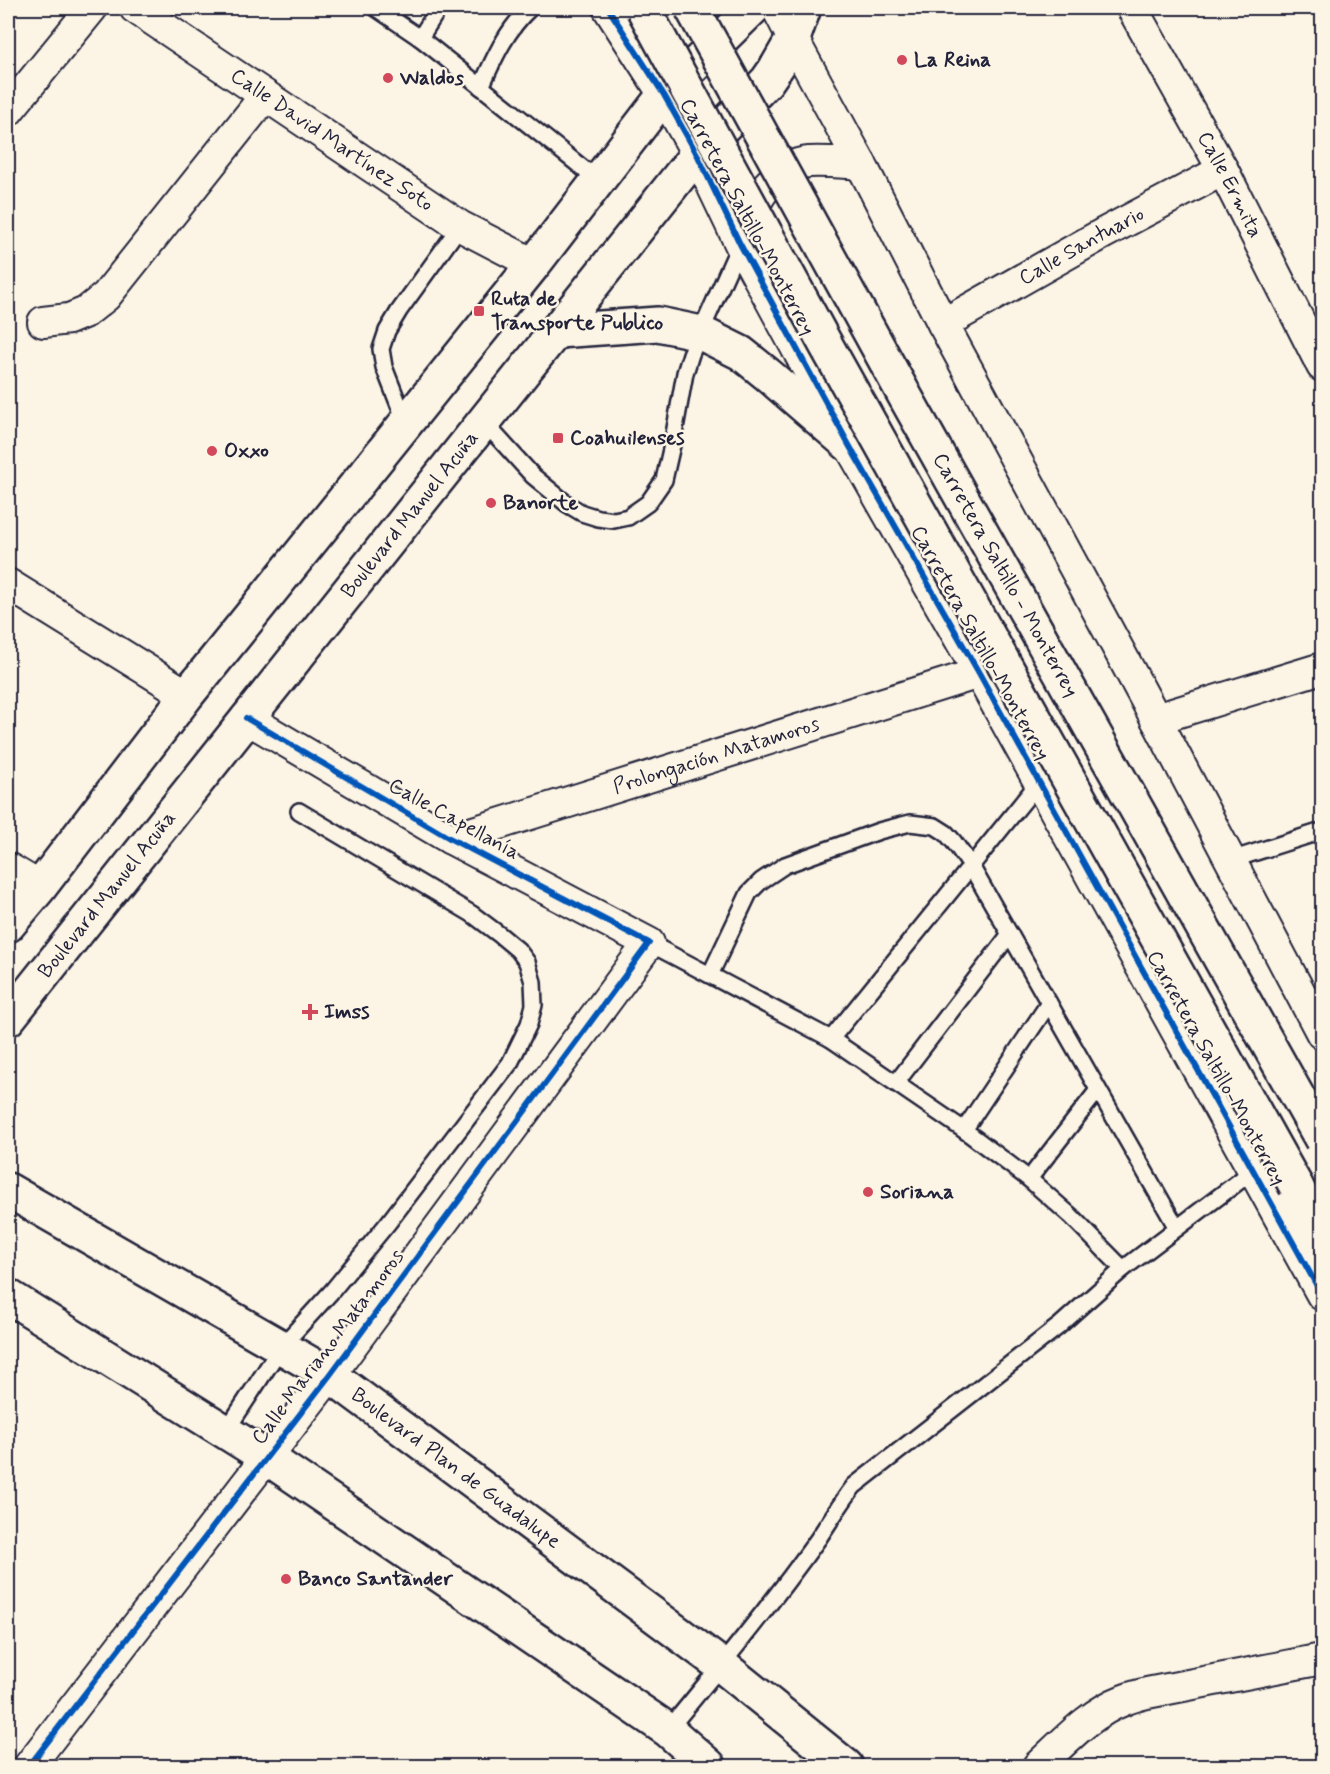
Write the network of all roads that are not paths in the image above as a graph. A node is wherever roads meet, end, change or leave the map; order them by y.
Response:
1 (93, 8) edge
2 (135, 8) edge
3 (376, 8) edge
4 (439, 8) edge
5 (530, 8) edge
6 (608, 8) edge
7 (643, 8) edge
8 (692, 8) edge
9 (753, 8) edge
10 (777, 8) edge
11 (804, 8) edge
12 (1132, 8) edge
13 (420, 38) junction
14 (793, 39) junction
15 (481, 87) junction
16 (664, 95) junction
17 (265, 96) junction
18 (8, 111) edge
19 (696, 154) junction
20 (861, 164) junction
21 (1222, 171) junction
22 (599, 181) junction
23 (460, 226) junction
24 (740, 244) junction
25 (534, 264) junction
26 (44, 322) dead end
27 (943, 324) junction
28 (557, 331) junction
29 (701, 333) junction
30 (1323, 366) edge
31 (483, 421) junction
32 (406, 424) junction
33 (849, 445) junction
34 (8, 584) edge
35 (1323, 668) edge
36 (979, 673) junction
37 (187, 695) junction
38 (246, 718) junction
39 (1156, 719) junction
40 (1039, 782) junction
41 (299, 811) dead end
42 (1323, 831) edge
43 (451, 839) junction
44 (1231, 860) junction
45 (971, 866) junction
46 (8, 868) edge
47 (40, 887) junction
48 (8, 922) edge
49 (1010, 934) junction
50 (649, 944) junction
51 (710, 975) junction
52 (1049, 1003) junction
53 (8, 1019) edge
54 (1323, 1034) edge
55 (831, 1039) junction
56 (896, 1083) junction
57 (1098, 1090) junction
58 (964, 1130) junction
59 (1323, 1140) edge
60 (1254, 1170) junction
61 (1029, 1179) junction
62 (8, 1190) edge
63 (1177, 1228) junction
64 (1323, 1236) edge
65 (1123, 1269) junction
66 (1323, 1294) edge
67 (8, 1296) edge
68 (281, 1347) junction
69 (330, 1375) junction
70 (226, 1431) junction
71 (266, 1457) junction
72 (1323, 1659) edge
73 (722, 1665) junction
74 (668, 1730) junction
75 (29, 1767) edge
76 (709, 1767) edge
77 (846, 1767) edge
78 (1038, 1767) edge

1 - 18 street
2 - 17 street, Calle David Martínez Soto
3 - 13 lane
4 - 13 lane
5 - 15 lane
6 - 16 street, Carretera Saltillo-Monterrey
7 - 64 main road, bridge
8 - 59 main road, Carretera Saltillo - Monterrey, bridge
9 - 16 main road
10 - 14 street
11 - 14 main road, Boulevard Manuel Acuña
12 - 21 street, Calle Ermita
13 - 15 lane
14 - 19 main road, Boulevard Manuel Acuña
14 - 20 street
15 - 22 lane
16 - 19 street, Carretera Saltillo-Monterrey
16 - 22 main road
17 - 23 street, Calle David Martínez Soto
17 - 26 street
19 - 24 street, Carretera Saltillo-Monterrey
19 - 28 main road, Boulevard Manuel Acuña
20 - 24 street
20 - 27 street
21 - 27 street, Calle Santuario
21 - 30 street, Calle Ermita
22 - 25 main road
23 - 25 street, Calle David Martínez Soto
23 - 32 lane
24 - 29 lane
24 - 33 street, Carretera Saltillo-Monterrey
25 - 32 main road
27 - 39 street
28 - 29 main road
28 - 31 main road, Boulevard Manuel Acuña
29 - 31 lane
29 - 33 main road
31 - 38 main road, Boulevard Manuel Acuña
32 - 37 main road
33 - 36 street, Carretera Saltillo-Monterrey
34 - 37 street
35 - 39 street
36 - 40 street, Carretera Saltillo-Monterrey
36 - 43 street, Prolongación Matamoros
37 - 47 main road
38 - 43 street, Calle Capellanía
38 - 53 main road, Boulevard Manuel Acuña
39 - 44 street
40 - 45 lane
40 - 60 street, Carretera Saltillo-Monterrey
41 - 68 lane
42 - 44 lane
43 - 50 street, Calle Capellanía
44 - 54 street
45 - 49 lane
45 - 51 lane
45 - 55 lane
46 - 47 street
47 - 48 main road
49 - 52 lane
49 - 56 lane
50 - 51 lane
50 - 69 street, Calle Mariano Matamoros
51 - 55 lane
52 - 57 lane
52 - 58 lane
55 - 56 lane
56 - 58 lane
57 - 61 lane
57 - 63 lane
58 - 61 lane
60 - 63 lane
60 - 66 street, Carretera Saltillo-Monterrey
61 - 65 lane
62 - 68 main road, Boulevard Plan de Guadalupe
63 - 65 lane
65 - 73 lane
67 - 70 main road
68 - 69 main road, Boulevard Plan de Guadalupe
68 - 70 lane
69 - 71 street, Calle Mariano Matamoros
69 - 73 main road, Boulevard Plan de Guadalupe
70 - 71 main road
71 - 74 main road
71 - 75 street, Calle Mariano Matamoros
72 - 78 street
73 - 74 lane
73 - 77 main road, Boulevard Plan de Guadalupe
74 - 76 main road

